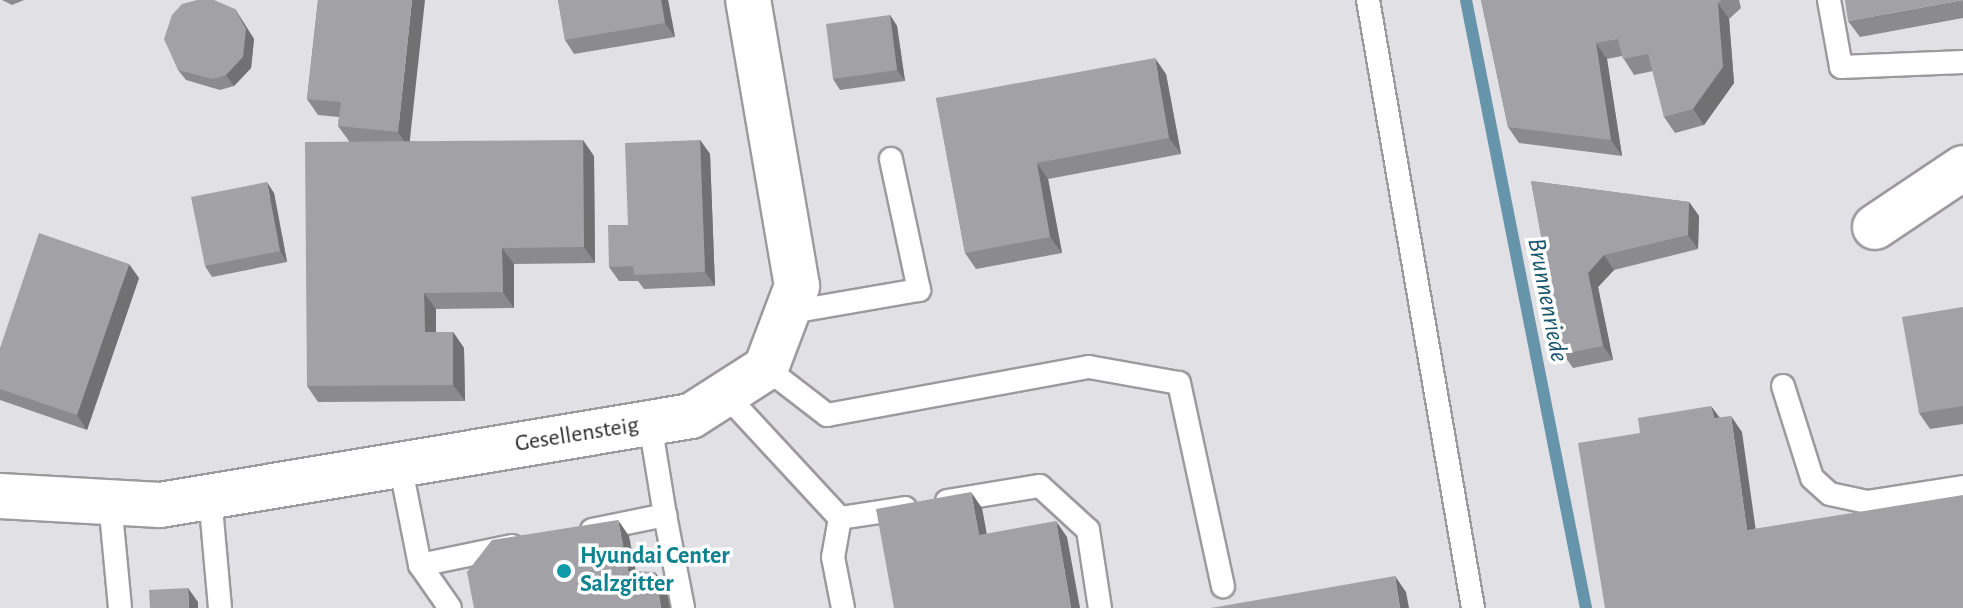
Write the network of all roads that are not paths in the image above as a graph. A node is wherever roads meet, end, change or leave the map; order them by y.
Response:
1 (748, 0) edge
2 (1368, 0) edge
3 (1829, 0) edge
4 (1963, 62) edge
5 (891, 159) dead end
6 (1963, 168) edge
7 (1875, 227) dead end
8 (791, 312) junction
9 (766, 368) junction
10 (1783, 386) dead end
11 (725, 394) junction
12 (650, 423) junction
13 (400, 464) junction
14 (1963, 487) edge
15 (0, 496) edge
16 (210, 496) junction
17 (110, 502) junction
18 (665, 515) junction
19 (840, 518) junction
20 (573, 534) edge
21 (542, 540) edge
22 (420, 565) junction
23 (1223, 586) dead end
24 (120, 608) edge
25 (220, 608) edge
26 (450, 608) edge
27 (683, 608) edge
28 (843, 608) edge
29 (1100, 608) edge
30 (1473, 608) edge

1 - 8 street
2 - 30 lane
3 - 4 lane
5 - 8 lane
6 - 7 street
8 - 9 street
9 - 11 street, Gesellensteig
9 - 23 lane
10 - 14 lane
11 - 12 street, Gesellensteig
11 - 19 lane
12 - 13 street, Gesellensteig
12 - 18 lane
13 - 16 street, Gesellensteig
13 - 22 lane
15 - 17 street, Gesellensteig
16 - 17 street, Gesellensteig
16 - 25 lane
17 - 24 lane
18 - 20 lane
18 - 27 lane
19 - 28 lane
19 - 29 lane
21 - 22 lane
22 - 26 lane

